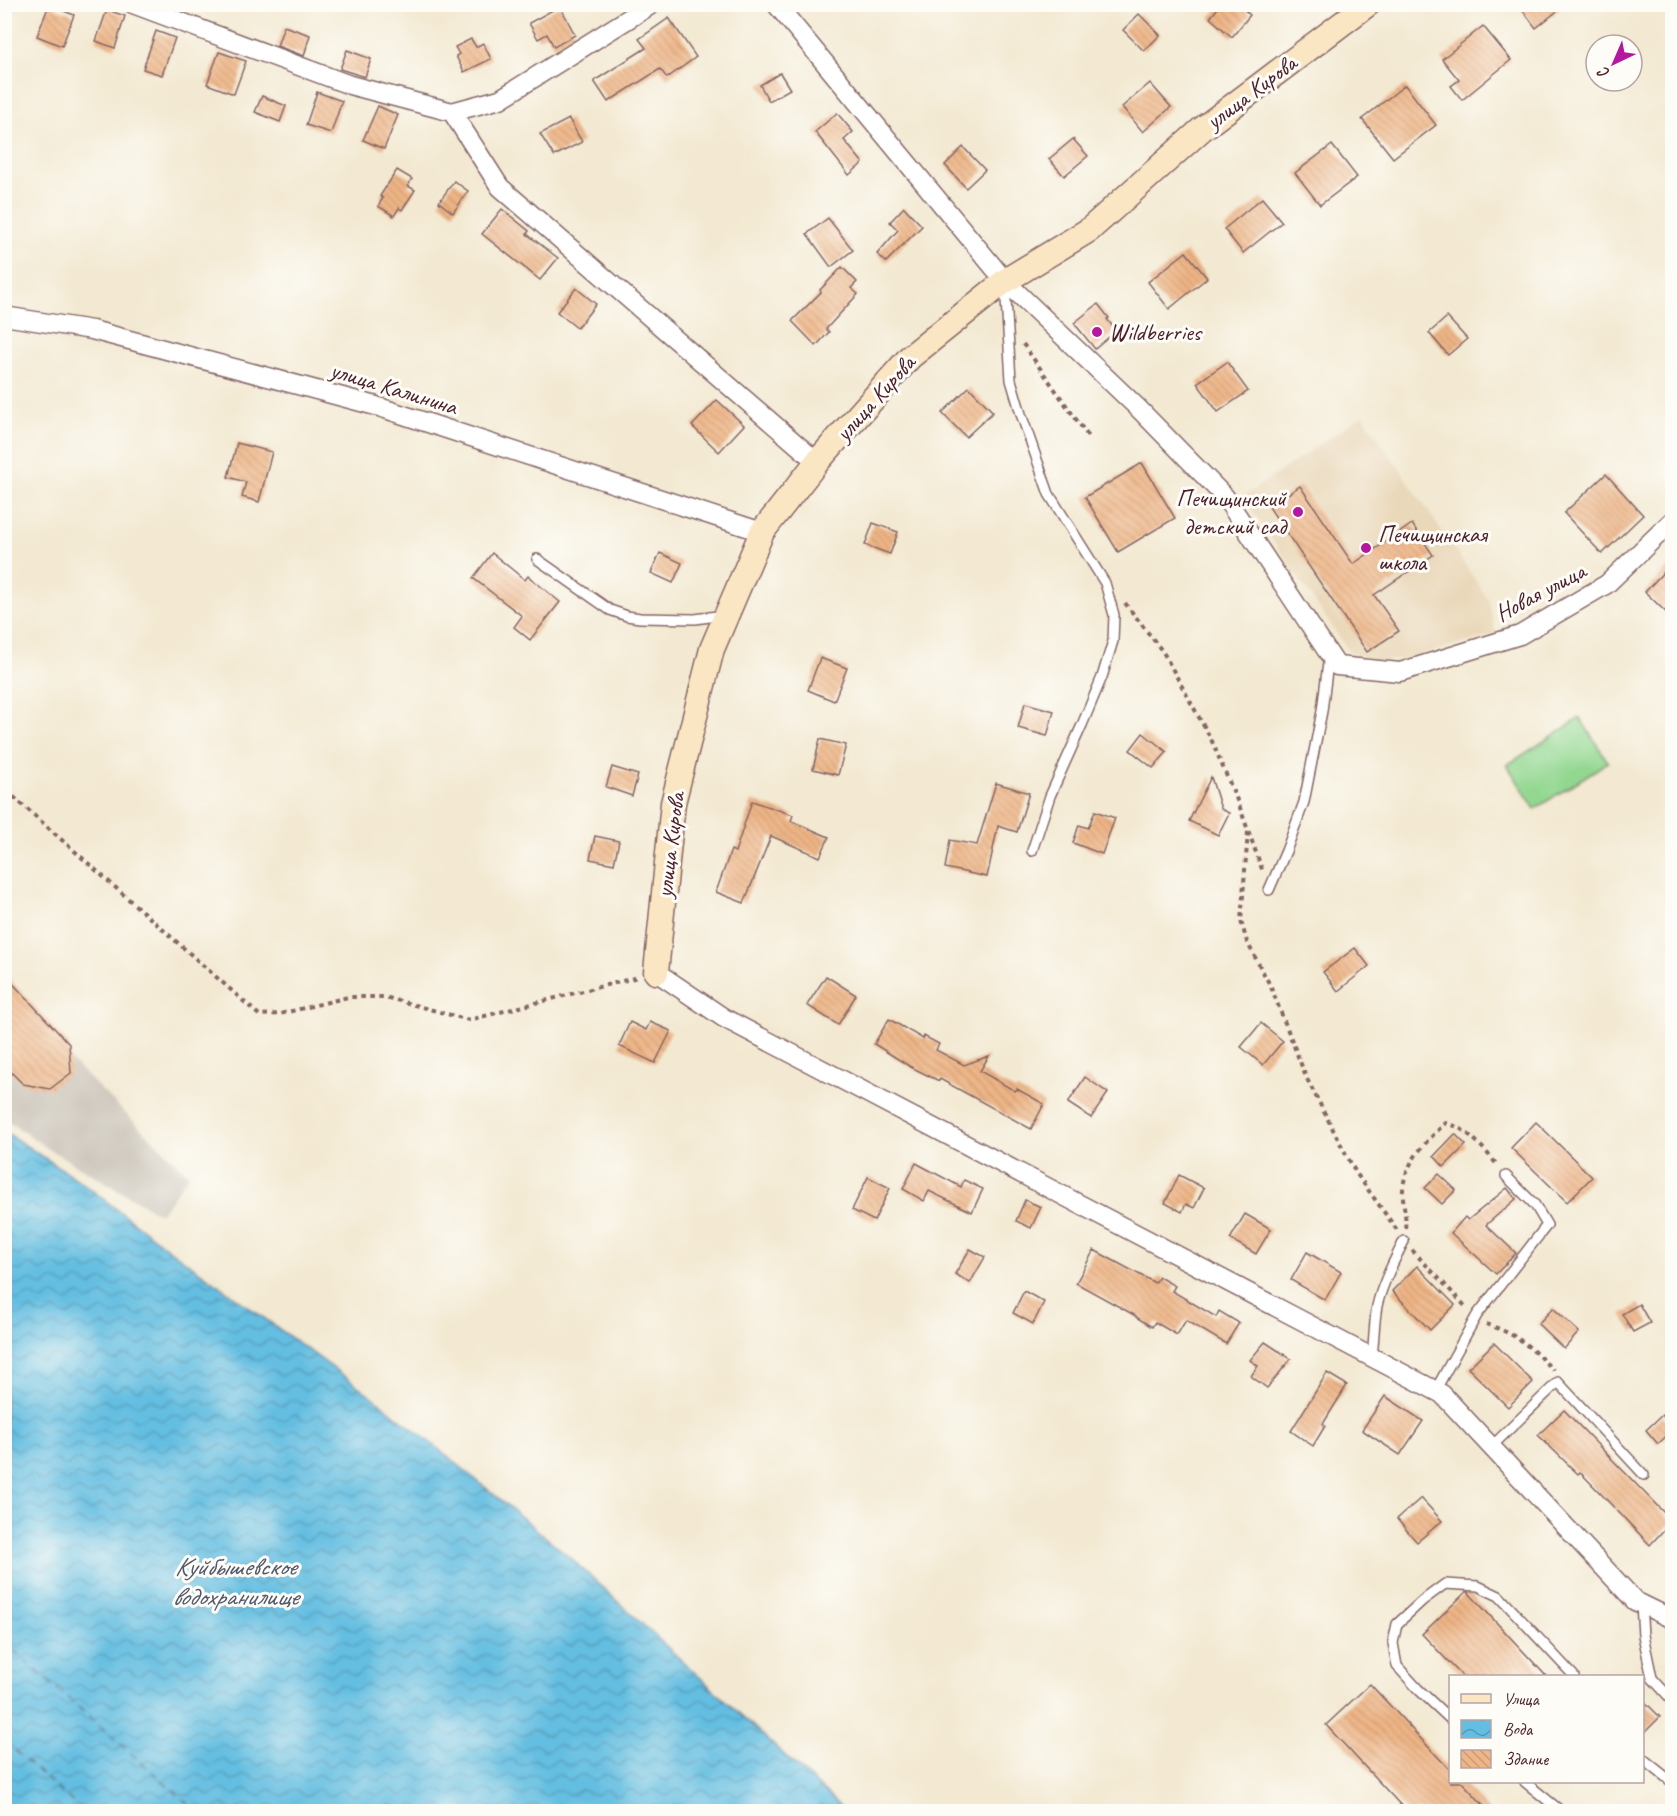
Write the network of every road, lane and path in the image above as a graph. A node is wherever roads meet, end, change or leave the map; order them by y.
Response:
1 (133, 4) edge
2 (652, 4) edge
3 (776, 4) edge
4 (1368, 4) edge
5 (452, 112) junction
6 (1005, 281) junction
7 (4, 316) edge
8 (1008, 324) junction
9 (1090, 439) dead end
10 (817, 462) junction
11 (1672, 521) edge
12 (762, 532) junction
13 (537, 559) dead end
14 (1123, 600) dead end
15 (727, 615) junction
16 (1333, 660) junction
17 (4, 782) edge
18 (1248, 832) junction
19 (1032, 851) dead end
20 (1269, 890) joint
21 (656, 972) junction
22 (1506, 1176) joint
23 (1404, 1241) junction
24 (1372, 1357) junction
25 (1435, 1391) junction
26 (1491, 1447) junction
27 (1644, 1475) dead end
28 (1641, 1604) junction
29 (1672, 1619) edge
30 (1572, 1675) edge
31 (1672, 1700) edge
32 (1449, 1718) edge
33 (1644, 1760) edge
34 (1672, 1782) edge
35 (1526, 1783) edge
36 (1672, 1805) edge
37 (1562, 1812) edge
38 (1665, 1812) edge

1 - 5 street
2 - 5 street
3 - 6 street
4 - 6 street, улица Кирова
5 - 10 street
6 - 8 lane
6 - 10 street, улица Кирова
6 - 16 street
7 - 12 street, улица Калинина
8 - 9 path
8 - 19 lane
10 - 12 street, улица Кирова
11 - 16 street, Новая улица
12 - 15 street, улица Кирова
13 - 15 lane
14 - 18 path
15 - 21 street, улица Кирова
16 - 20 lane
17 - 21 path
18 - 20 path
18 - 23 path
21 - 24 street
22 - 23 path
22 - 25 lane
23 - 24 lane
24 - 25 street
25 - 26 street
26 - 27 lane
26 - 28 street
28 - 29 street
28 - 31 lane
30 - 32 lane
33 - 34 lane
35 - 37 lane
36 - 38 lane

